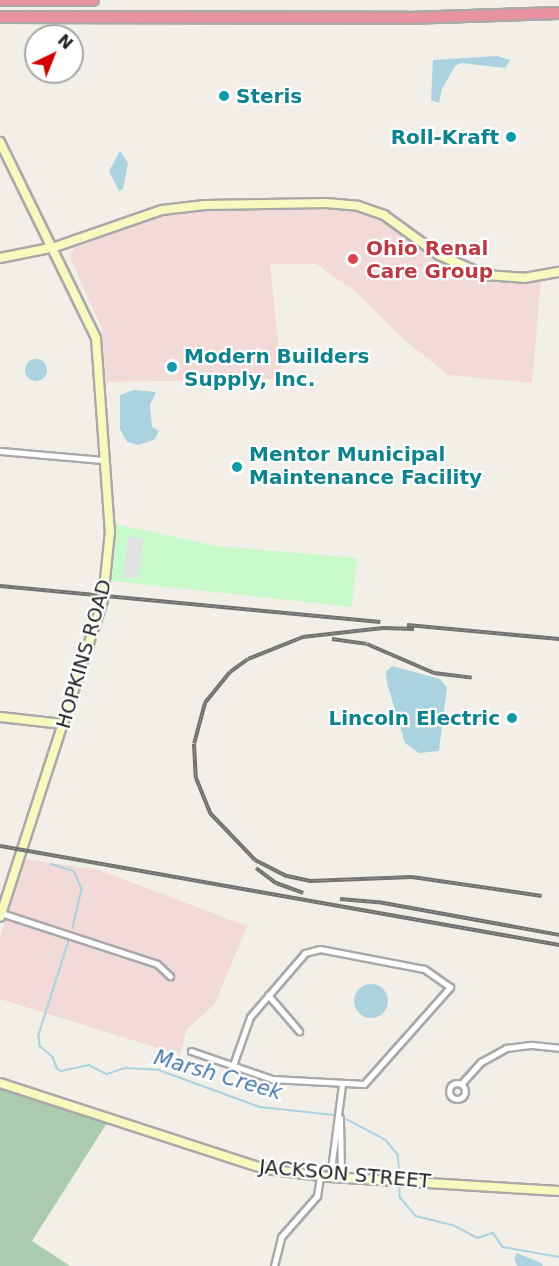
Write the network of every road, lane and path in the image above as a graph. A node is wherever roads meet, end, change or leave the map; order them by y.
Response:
1 (0, 0) edge
2 (93, 0) edge
3 (559, 13) edge
4 (0, 17) edge
5 (0, 142) edge
6 (55, 247) junction
7 (0, 258) edge
8 (559, 272) edge
9 (0, 451) edge
10 (103, 460) junction
11 (0, 717) edge
12 (63, 724) junction
13 (1, 915) edge
14 (170, 976) dead end
15 (268, 995) junction
16 (299, 1031) dead end
17 (559, 1048) edge
18 (191, 1051) dead end
19 (233, 1065) junction
20 (0, 1083) edge
21 (342, 1084) junction
22 (461, 1084) dead end
23 (340, 1118) junction
24 (325, 1177) junction
25 (341, 1177) junction
26 (559, 1191) edge
27 (273, 1266) edge

1 - 2 highway
3 - 4 highway
5 - 6 street, HOPKINS ROAD
6 - 7 street
6 - 8 street
6 - 10 street, HOPKINS ROAD
9 - 10 street
10 - 12 street, HOPKINS ROAD
11 - 12 street
12 - 13 street, HOPKINS ROAD
13 - 14 street
15 - 16 street
15 - 19 street
15 - 21 street
17 - 22 street
18 - 19 street
19 - 21 street
20 - 24 street, JACKSON STREET
21 - 23 street
23 - 24 street
23 - 25 street
24 - 25 street, JACKSON STREET
24 - 27 street
25 - 26 street, JACKSON STREET

